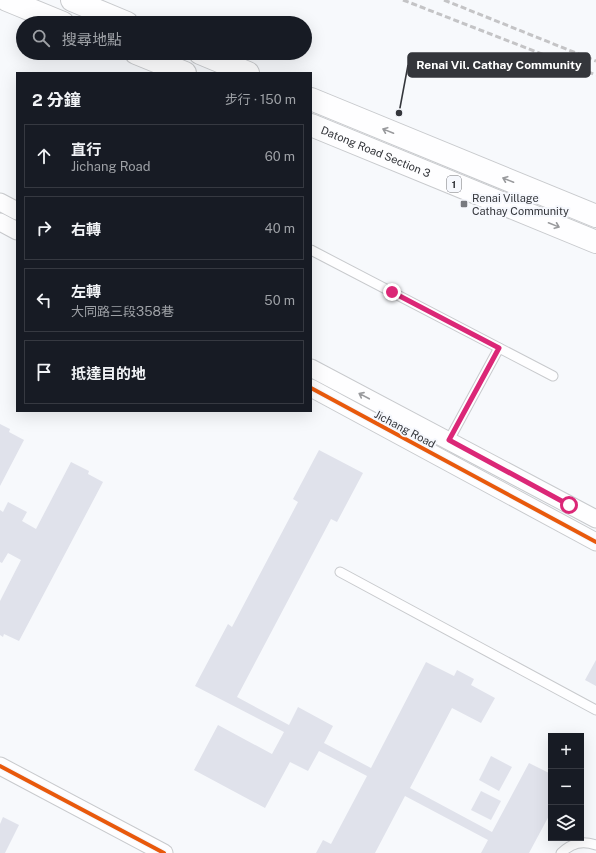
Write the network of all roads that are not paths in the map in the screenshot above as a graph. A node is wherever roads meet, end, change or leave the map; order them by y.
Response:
1 (7, 0) edge
2 (72, 0) edge
3 (46, 16) edge
4 (110, 16) edge
5 (153, 60) edge
6 (217, 60) edge
7 (183, 72) edge
8 (246, 72) edge
9 (315, 114) edge
10 (0, 202) edge
11 (16, 210) edge
12 (596, 216) edge
13 (0, 222) edge
14 (16, 230) edge
15 (596, 242) edge
16 (312, 251) edge
17 (499, 348) junction
18 (312, 369) edge
19 (553, 376) dead end
20 (312, 389) edge
21 (449, 440) junction
22 (596, 519) edge
23 (596, 542) edge
24 (340, 572) dead end
25 (596, 710) edge
26 (0, 766) edge
27 (596, 845) edge
28 (164, 853) edge
29 (561, 853) edge

1 - 3 main road
2 - 4 main road
5 - 7 main road
6 - 8 main road
12 -> 9 main road, Datong Road Section 3 / 1
9 -> 15 main road, Datong Road Section 3 / 1
10 - 11 street
13 - 14 street
16 - 17 lane
17 - 19 lane
17 - 21 lane
21 -> 18 street, Jichang Road
20 - 23 street, Jichang Road
21 - 22 street, Jichang Road
24 - 25 lane
26 - 28 street
27 - 29 lane

